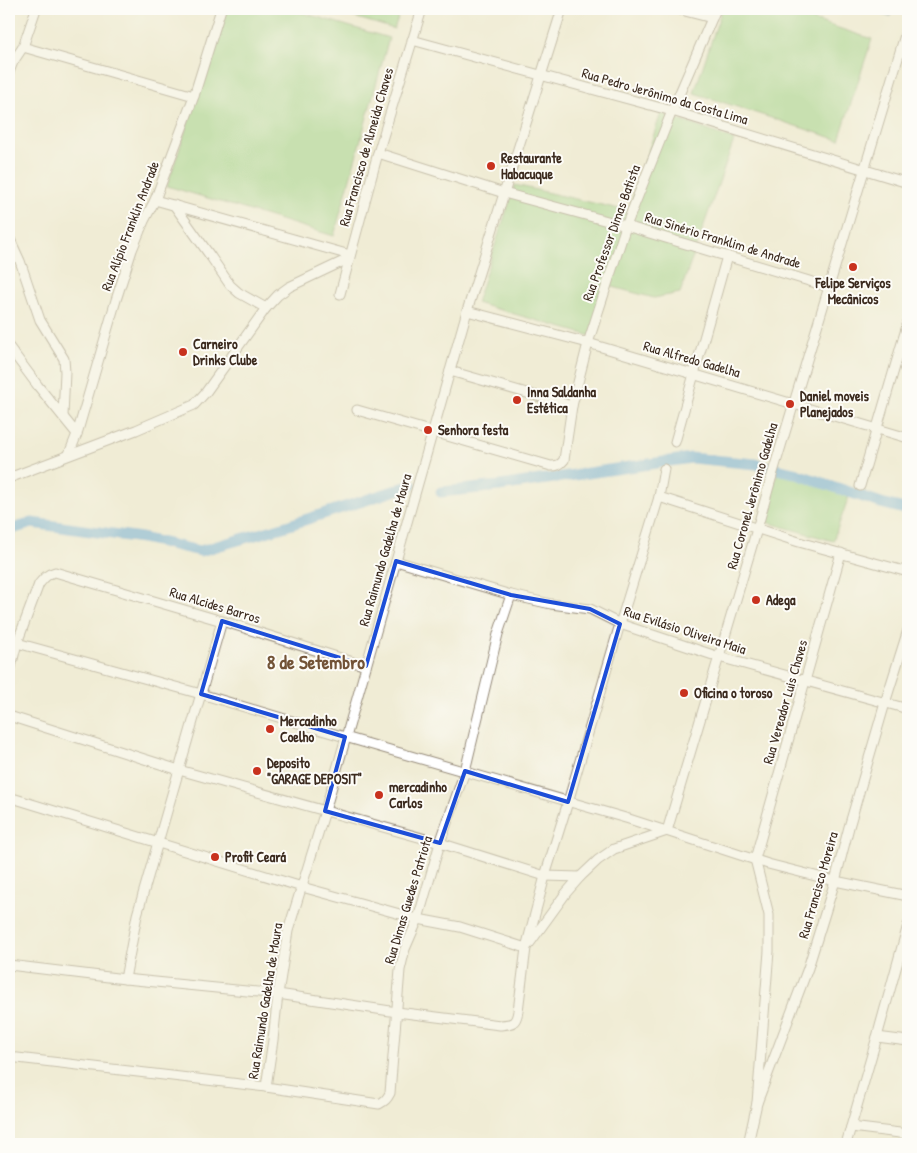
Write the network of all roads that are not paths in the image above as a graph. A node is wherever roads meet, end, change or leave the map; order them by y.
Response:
1 (36, 9) edge
2 (221, 9) edge
3 (422, 9) edge
4 (562, 9) edge
5 (677, 9) edge
6 (716, 9) edge
7 (712, 18) junction
8 (908, 25) edge
9 (412, 40) junction
10 (23, 47) junction
11 (905, 50) edge
12 (9, 72) edge
13 (540, 76) junction
14 (194, 96) junction
15 (672, 111) junction
16 (378, 153) junction
17 (864, 169) junction
18 (908, 183) edge
19 (504, 193) junction
20 (156, 200) junction
21 (174, 205) junction
22 (626, 226) junction
23 (9, 237) edge
24 (727, 256) junction
25 (349, 257) junction
26 (829, 287) junction
27 (340, 294) dead end
28 (266, 308) junction
29 (467, 311) junction
30 (908, 322) edge
31 (588, 343) junction
32 (9, 347) edge
33 (450, 371) junction
34 (694, 374) junction
35 (794, 404) junction
36 (572, 406) junction
37 (357, 410) dead end
38 (63, 416) junction
39 (877, 428) junction
40 (433, 432) junction
41 (77, 434) junction
42 (908, 438) edge
43 (675, 442) dead end
44 (69, 454) junction
45 (664, 469) dead end
46 (9, 478) edge
47 (860, 486) dead end
48 (659, 497) junction
49 (757, 529) junction
50 (841, 553) junction
51 (396, 561) junction
52 (908, 572) edge
53 (511, 595) junction
54 (222, 620) junction
55 (620, 624) junction
56 (908, 630) edge
57 (18, 643) junction
58 (720, 657) junction
59 (366, 666) junction
60 (9, 675) edge
61 (805, 681) junction
62 (201, 694) junction
63 (885, 703) junction
64 (908, 709) edge
65 (9, 716) edge
66 (345, 737) junction
67 (179, 770) junction
68 (465, 771) junction
69 (9, 797) edge
70 (568, 802) junction
71 (324, 811) junction
72 (668, 832) junction
73 (157, 842) junction
74 (440, 843) junction
75 (755, 859) junction
76 (545, 876) junction
77 (580, 877) junction
78 (835, 881) junction
79 (302, 887) junction
80 (908, 896) edge
81 (418, 919) junction
82 (908, 925) edge
83 (526, 948) junction
84 (905, 948) edge
85 (9, 965) edge
86 (125, 979) junction
87 (278, 994) junction
88 (397, 1012) junction
89 (877, 1037) junction
90 (908, 1041) edge
91 (9, 1056) edge
92 (266, 1087) junction
93 (757, 1103) junction
94 (851, 1127) junction
95 (908, 1134) edge
96 (748, 1144) edge
97 (846, 1144) edge

1 - 10 street
2 - 14 street, Rua Alípio Franklin Andrade
3 - 9 street, Rua Francisco de Almeida Chaves
4 - 13 street, Rua Raimundo Gadelha de Moura
5 - 7 street
6 - 7 street, Rua Professor Dimas Batista
7 - 15 street, Rua Professor Dimas Batista
8 - 11 street, Rua Coronel Jerônimo Gadelha
9 - 13 street, Rua Pedro Jerônimo da Costa Lima
9 - 16 street, Rua Francisco de Almeida Chaves
10 - 12 street
10 - 14 street
11 - 17 street, Rua Coronel Jerônimo Gadelha
13 - 15 street, Rua Pedro Jerônimo da Costa Lima
13 - 19 street, Rua Raimundo Gadelha de Moura
14 - 20 street, Rua Alípio Franklin Andrade
15 - 17 street, Rua Pedro Jerônimo da Costa Lima
15 - 22 street, Rua Professor Dimas Batista
16 - 19 street, Rua Sinério Franklim de Andrade
16 - 25 street, Rua Francisco de Almeida Chaves
17 - 18 street, Rua Pedro Jerônimo da Costa Lima
17 - 26 street, Rua Coronel Jerônimo Gadelha
19 - 22 street, Rua Sinério Franklim de Andrade
19 - 29 street, Rua Raimundo Gadelha de Moura
20 - 21 street
20 - 41 street, Rua Alípio Franklin Andrade
21 - 25 street
21 - 28 street
22 - 24 street, Rua Sinério Franklim de Andrade
22 - 31 street, Rua Professor Dimas Batista
23 - 38 street
24 - 26 street, Rua Sinério Franklim de Andrade
24 - 34 street
25 - 27 street, Rua Francisco de Almeida Chaves
25 - 28 street
26 - 35 street, Rua Coronel Jerônimo Gadelha
28 - 44 street
29 - 31 street, Rua Alfredo Gadelha
29 - 33 street, Rua Raimundo Gadelha de Moura
30 - 39 street
31 - 34 street, Rua Alfredo Gadelha
31 - 36 street, Rua Professor Dimas Batista
32 - 38 street
33 - 36 street
33 - 40 street, Rua Raimundo Gadelha de Moura
34 - 35 street, Rua Alfredo Gadelha
34 - 43 street
35 - 39 street, Rua Alfredo Gadelha
35 - 49 street, Rua Coronel Jerônimo Gadelha
36 - 40 street, Rua Professor Dimas Batista
37 - 40 street
38 - 41 street
39 - 42 street, Rua Alfredo Gadelha
39 - 47 street
40 - 51 street, Rua Raimundo Gadelha de Moura
41 - 44 street, Rua Alípio Franklin Andrade
44 - 46 street
45 - 48 street
48 - 49 street
48 - 55 street
49 - 50 street
49 - 58 street, Rua Coronel Jerônimo Gadelha
50 - 52 street
50 - 61 street, Rua Vereador Luis Chaves
51 - 53 street, Rua Evilásio Oliveira Maia
51 - 59 street, Rua Raimundo Gadelha de Moura
53 - 55 street, Rua Evilásio Oliveira Maia
53 - 68 street, Rua Dimas Guedes Patriota
54 - 57 street, Rua Alcides Barros
54 - 59 street, Rua Alcides Barros
54 - 62 street
55 - 58 street, Rua Evilásio Oliveira Maia
55 - 70 street
56 - 63 street, Rua Francisco Moreira
57 - 60 street
57 - 62 street
58 - 61 street, Rua Evilásio Oliveira Maia
58 - 72 street, Rua Coronel Jerônimo Gadelha
59 - 66 street, Rua Raimundo Gadelha de Moura
61 - 63 street, Rua Evilásio Oliveira Maia
61 - 75 street, Rua Vereador Luis Chaves
62 - 66 street
62 - 67 street
63 - 64 street, Rua Evilásio Oliveira Maia
63 - 78 street, Rua Francisco Moreira
65 - 67 street
66 - 68 street
66 - 71 street, Rua Raimundo Gadelha de Moura
67 - 71 street
67 - 73 street
68 - 70 street
68 - 74 street, Rua Dimas Guedes Patriota
69 - 73 street
70 - 72 street
70 - 76 street
71 - 74 street
71 - 79 street, Rua Raimundo Gadelha de Moura
72 - 75 street
72 - 77 street
73 - 79 street
73 - 86 street
74 - 76 street
74 - 81 street, Rua Dimas Guedes Patriota
75 - 78 street
75 - 93 street
76 - 77 street
76 - 83 street
77 - 83 street
78 - 80 street
78 - 93 street, Rua Francisco Moreira
79 - 81 street
79 - 87 street, Rua Raimundo Gadelha de Moura
81 - 83 street
81 - 88 street, Rua Dimas Guedes Patriota
82 - 84 street
83 - 88 street
84 - 89 street
85 - 86 street
86 - 87 street
87 - 88 street
87 - 92 street, Rua Raimundo Gadelha de Moura
88 - 92 street, Rua Dimas Guedes Patriota
89 - 90 street
89 - 94 street
91 - 92 street, Rua Raimundo Gadelha de Moura
93 - 96 street, Rua Francisco Moreira
94 - 95 street
94 - 97 street

